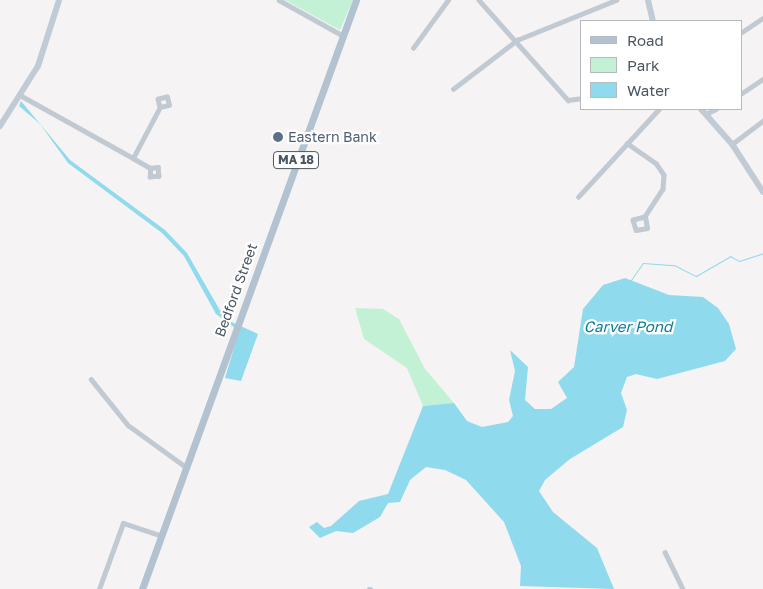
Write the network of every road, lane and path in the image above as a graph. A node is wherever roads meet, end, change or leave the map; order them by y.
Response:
1 (59, 0) edge
2 (279, 0) edge
3 (356, 0) edge
4 (448, 0) edge
5 (479, 0) edge
6 (616, 0) edge
7 (648, 0) edge
8 (763, 18) edge
9 (653, 20) edge
10 (743, 31) edge
11 (342, 35) junction
12 (517, 40) junction
13 (413, 48) dead end
14 (763, 79) edge
15 (453, 89) dead end
16 (743, 92) edge
17 (20, 95) junction
18 (580, 99) edge
19 (160, 107) dead end
20 (658, 110) edge
21 (702, 110) edge
22 (714, 110) edge
23 (706, 114) junction
24 (763, 121) edge
25 (0, 126) edge
26 (627, 143) junction
27 (732, 144) junction
28 (133, 158) junction
29 (150, 168) dead end
30 (763, 192) edge
31 (578, 197) dead end
32 (645, 217) dead end
33 (91, 379) dead end
34 (186, 467) junction
35 (161, 535) junction
36 (665, 552) dead end
37 (99, 589) edge
38 (142, 589) edge
39 (683, 589) edge

1 - 17 street
2 - 11 street
3 - 11 main road, Bedford Street / MA 18
4 - 13 street
5 - 12 street
6 - 12 street
7 - 9 street
8 - 10 street
11 - 34 main road, Bedford Street / MA 18
12 - 15 street
12 - 18 street
14 - 16 street
17 - 25 street
17 - 28 street
19 - 28 street
20 - 26 street
21 - 23 street
22 - 23 street
23 - 27 street
24 - 27 street
26 - 31 street
26 - 32 street
27 - 30 street
28 - 29 street
33 - 34 street
34 - 35 main road, Bedford Street / MA 18
35 - 37 street
35 - 38 main road, Bedford Street / MA 18
36 - 39 street

